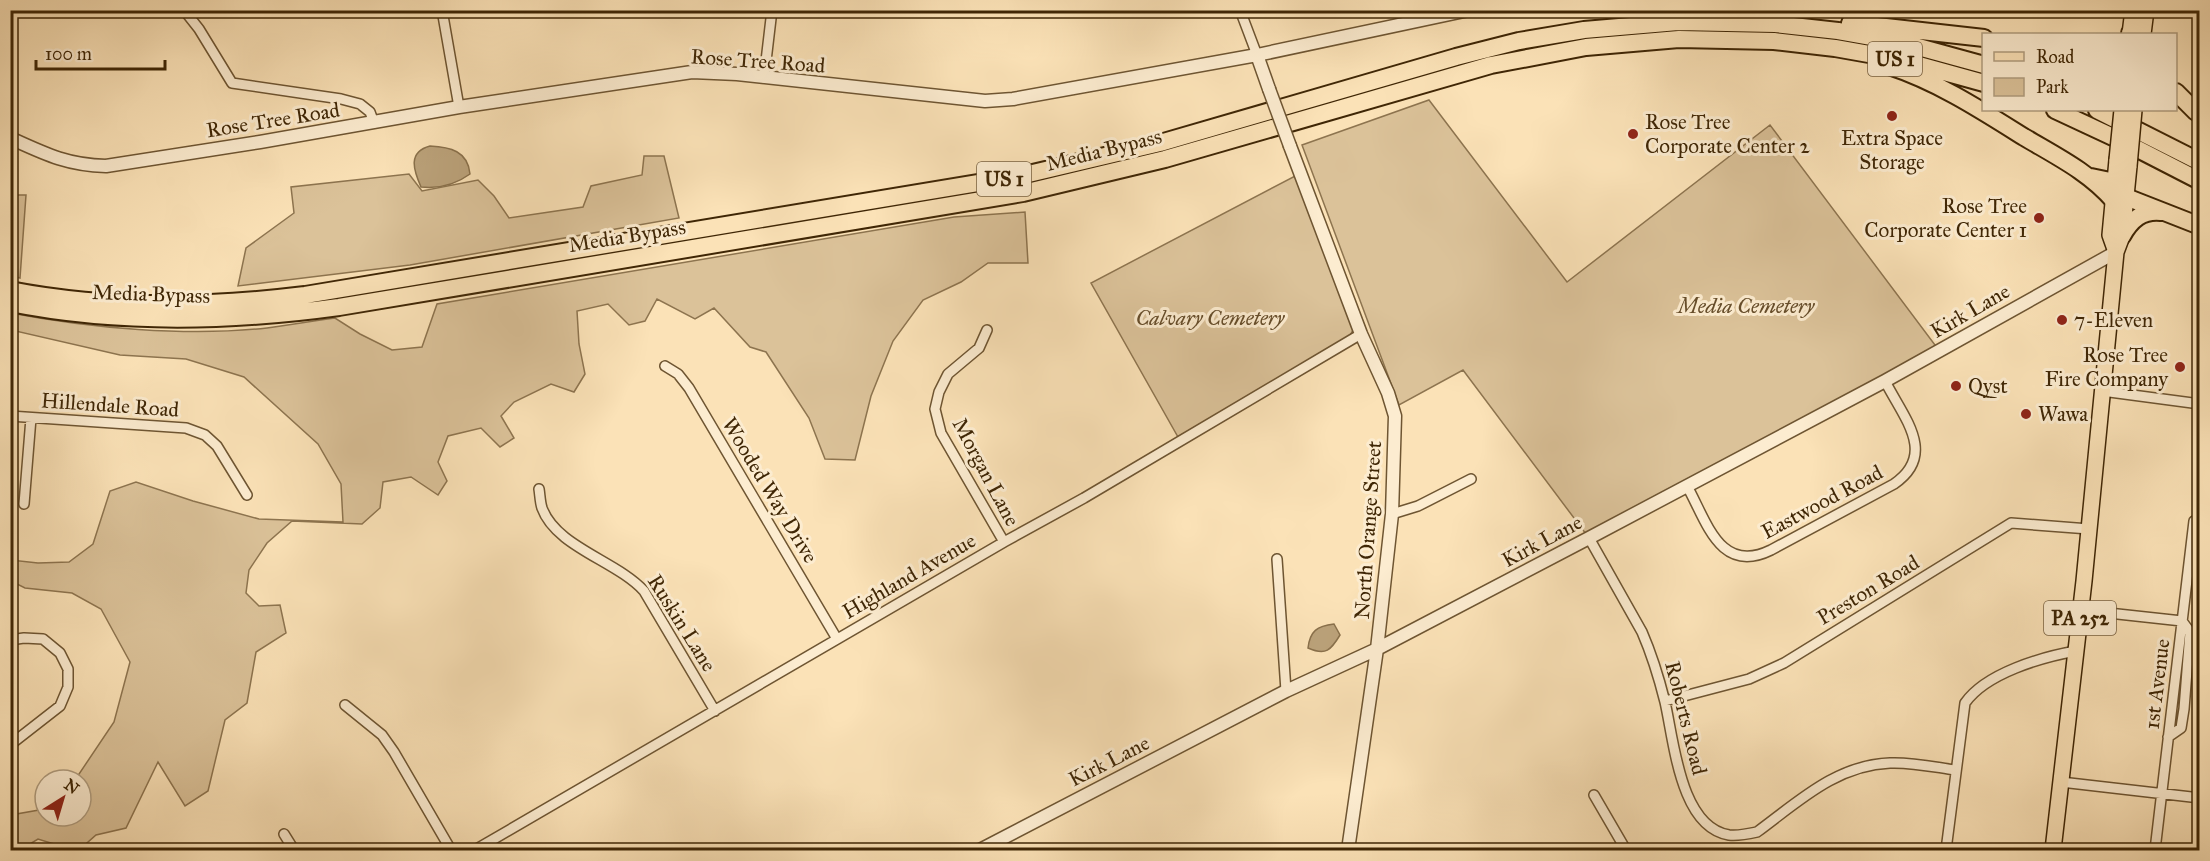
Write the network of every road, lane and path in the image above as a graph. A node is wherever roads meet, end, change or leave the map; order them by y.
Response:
1 (184, 10) edge
2 (442, 10) edge
3 (772, 10) edge
4 (1240, 10) edge
5 (1469, 10) edge
6 (2133, 10) edge
7 (2146, 10) edge
8 (1742, 22) junction
9 (2133, 33) edge
10 (2134, 33) edge
11 (1982, 38) edge
12 (1804, 44) junction
13 (1257, 56) junction
14 (1982, 65) edge
15 (764, 78) junction
16 (1982, 83) edge
17 (2177, 94) edge
18 (2177, 99) edge
19 (459, 107) junction
20 (2057, 111) edge
21 (2099, 111) edge
22 (2122, 111) edge
23 (2134, 111) edge
24 (2198, 113) edge
25 (374, 123) junction
26 (10, 138) edge
27 (2199, 162) edge
28 (2121, 181) junction
29 (2199, 181) edge
30 (2165, 212) junction
31 (2199, 226) edge
32 (2119, 244) junction
33 (10, 290) edge
34 (10, 303) edge
35 (987, 330) dead end
36 (1361, 334) junction
37 (665, 366) dead end
38 (1885, 381) junction
39 (2102, 391) junction
40 (2199, 404) edge
41 (10, 416) edge
42 (31, 418) junction
43 (1471, 479) dead end
44 (1687, 486) junction
45 (539, 489) dead end
46 (247, 495) dead end
47 (24, 504) dead end
48 (1392, 514) junction
49 (2197, 521) edge
50 (2089, 529) junction
51 (1589, 538) junction
52 (1004, 542) junction
53 (1277, 559) dead end
54 (2081, 610) junction
55 (2182, 621) junction
56 (837, 639) junction
57 (10, 640) edge
58 (1377, 650) junction
59 (2076, 651) junction
60 (1286, 691) junction
61 (1665, 701) junction
62 (345, 705) dead end
63 (715, 711) junction
64 (10, 746) edge
65 (1955, 770) junction
66 (2061, 782) junction
67 (2161, 794) junction
68 (1594, 795) dead end
69 (2199, 798) edge
70 (284, 834) dead end
71 (294, 850) edge
72 (451, 850) edge
73 (475, 850) edge
74 (980, 850) edge
75 (1348, 850) edge
76 (1626, 850) edge
77 (1946, 850) edge
78 (2053, 850) edge
79 (2155, 850) edge

1 - 25 street
2 - 19 street
3 - 15 street
4 - 13 street
5 - 13 street, Rose Tree Road
6 - 9 main road
7 - 10 main road
8 - 11 highway
8 - 14 highway, Media Bypass / US 1
8 - 33 highway, Media Bypass / US 1
12 - 16 highway, Media Bypass / US 1
12 - 28 highway
12 - 34 highway, Media Bypass / US 1
13 - 15 street, Rose Tree Road
13 - 36 street, North Orange Street, bridge
15 - 19 street, Rose Tree Road
17 - 24 highway
18 - 24 highway
19 - 25 street, Rose Tree Road
20 - 29 highway
21 - 27 highway
22 - 28 main road, PA 252, bridge
23 - 28 main road, PA 252, bridge
25 - 26 street, Rose Tree Road
28 - 30 highway
28 - 32 main road, PA 252
30 - 31 highway
30 - 32 highway
32 - 38 street, Kirk Lane
32 - 39 main road, PA 252
35 - 52 street, Morgan Lane
36 - 48 street, North Orange Street
36 - 52 street, Highland Avenue
37 - 56 street, Wooded Way Drive
38 - 44 street, Kirk Lane
38 - 44 street, Eastwood Road
39 - 40 street
39 - 50 main road, PA 252
41 - 42 street, Hillendale Road
42 - 46 street, Hillendale Road
42 - 47 street
43 - 48 street
44 - 51 street, Kirk Lane
45 - 63 street, Ruskin Lane
48 - 58 street, North Orange Street
49 - 55 street, 1st Avenue
50 - 54 main road, PA 252
50 - 61 street, Preston Road
51 - 58 street, Kirk Lane
51 - 61 street, Roberts Road
52 - 56 street, Highland Avenue
53 - 60 street
54 - 55 street
54 - 59 main road, PA 252
55 - 67 street, 1st Avenue
56 - 63 street, Highland Avenue
57 - 64 street
58 - 60 street, Kirk Lane
58 - 75 street, North Orange Street
59 - 65 street
59 - 66 main road, PA 252
60 - 74 street, Kirk Lane
61 - 65 street, Roberts Road
62 - 72 street
63 - 73 street, Highland Avenue
65 - 77 street
66 - 67 street
66 - 78 main road, PA 252
67 - 69 street
67 - 79 street, 1st Avenue
68 - 76 street
70 - 71 street

